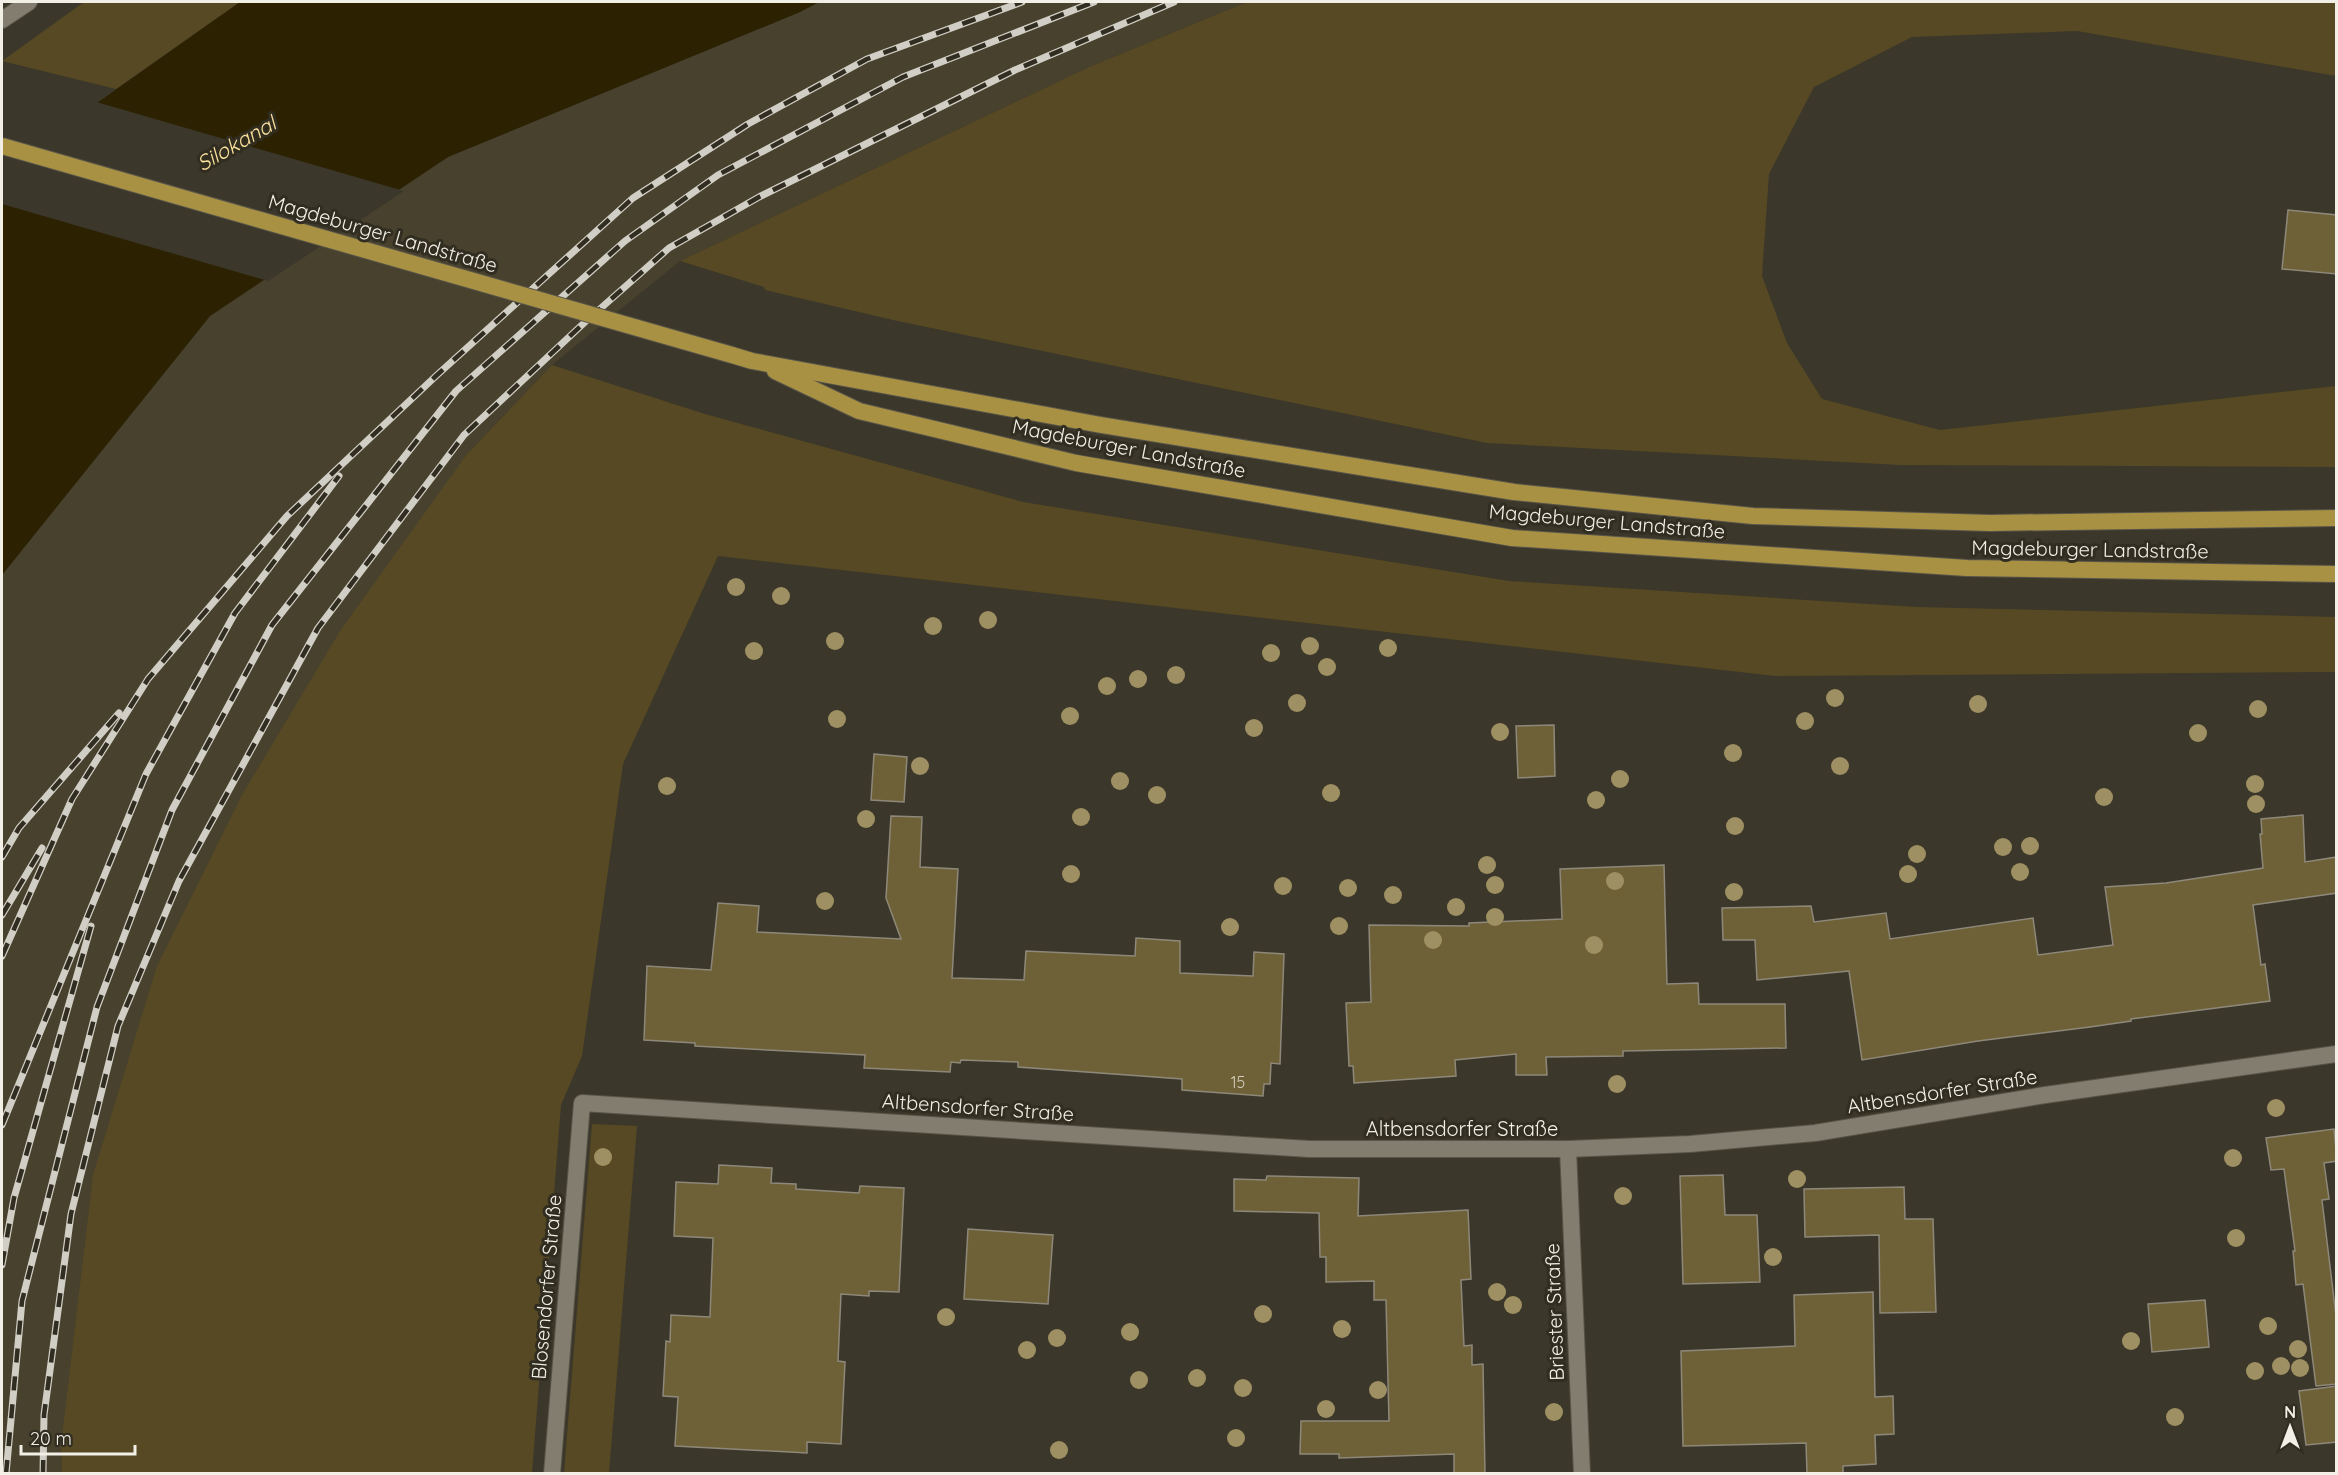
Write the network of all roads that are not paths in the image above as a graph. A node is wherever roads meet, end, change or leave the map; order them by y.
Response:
1 (29, 2) edge
2 (2, 20) edge
3 (2, 146) edge
4 (752, 361) junction
5 (2337, 518) edge
6 (2337, 574) edge
7 (2337, 1054) edge
8 (582, 1103) joint
9 (1568, 1149) junction
10 (552, 1473) edge
11 (1582, 1473) edge

1 - 2 street
3 - 4 main road, Magdeburger Landstraße, bridge
4 - 5 main road, Magdeburger Landstraße
4 - 6 main road, Magdeburger Landstraße
7 - 9 street, Altbensdorfer Straße
8 - 9 street, Altbensdorfer Straße
8 - 10 street, Blosendorfer Straße
9 - 11 street, Briester Straße

